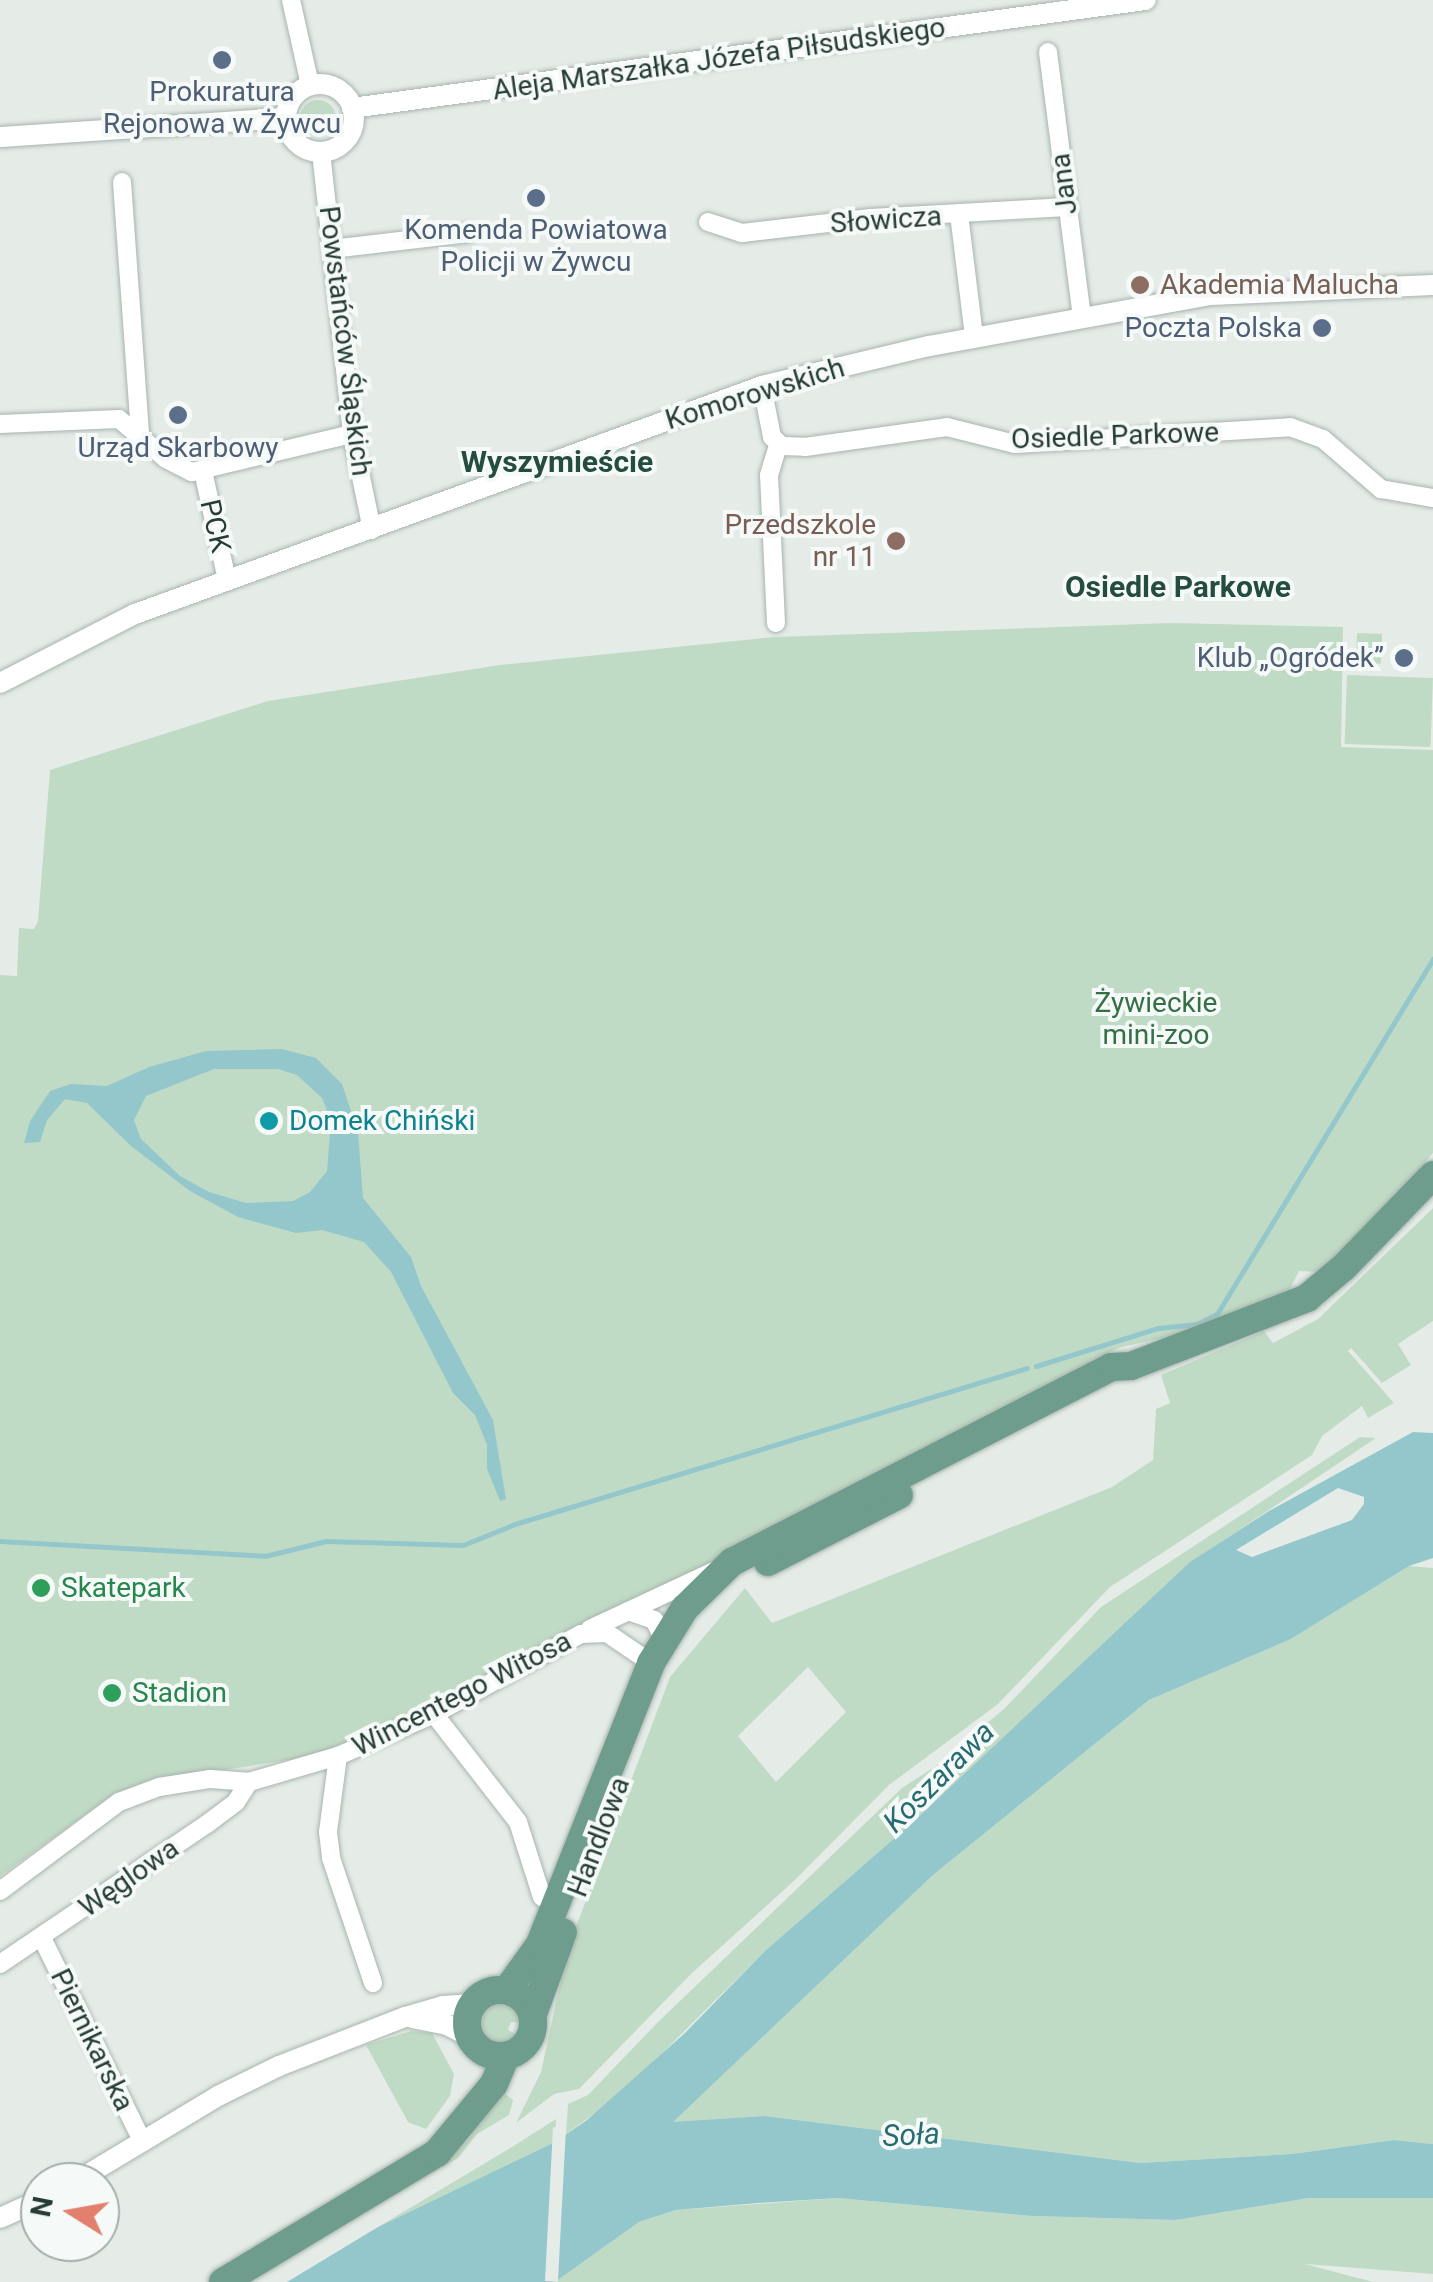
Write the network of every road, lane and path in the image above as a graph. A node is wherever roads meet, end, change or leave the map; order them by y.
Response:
1 (292, 0) edge
2 (1146, 0) edge
3 (1023, 9) edge
4 (1048, 52) dead end
5 (310, 85) junction
6 (352, 108) junction
7 (286, 118) junction
8 (0, 137) edge
9 (321, 152) junction
10 (122, 182) dead end
11 (1067, 207) junction
12 (959, 214) junction
13 (708, 222) dead end
14 (468, 233) dead end
15 (332, 248) junction
16 (1433, 285) edge
17 (1082, 316) junction
18 (974, 337) junction
19 (762, 386) junction
20 (0, 424) edge
21 (140, 434) junction
22 (352, 434) junction
23 (778, 444) junction
24 (203, 471) junction
25 (1433, 498) edge
26 (372, 530) junction
27 (227, 580) junction
28 (776, 624) dead end
29 (0, 683) edge
30 (1433, 1176) edge
31 (1131, 1366) junction
32 (732, 1562) junction
33 (628, 1611) junction
34 (580, 1634) junction
35 (661, 1654) junction
36 (434, 1714) junction
37 (338, 1756) junction
38 (249, 1782) junction
39 (0, 1890) edge
40 (542, 1898) dead end
41 (42, 1938) junction
42 (0, 1964) edge
43 (373, 1983) dead end
44 (507, 1990) junction
45 (473, 2004) junction
46 (532, 2014) junction
47 (405, 2017) junction
48 (485, 2047) junction
49 (143, 2142) junction
50 (109, 2162) edge
51 (223, 2282) edge

1 - 5 street
2 - 3 street, Aleja Marszałka Józefa Piłsudskiego
3 - 6 street, Aleja Marszałka Józefa Piłsudskiego
4 - 11 street, Jana
5 - 6 street
5 - 7 street
6 - 9 street
7 - 8 street
7 - 9 street
9 - 15 street, Powstańców Śląskich
10 - 21 street
11 - 12 street, Słowicza
11 - 17 street, Jana
12 - 13 street, Słowicza
12 - 18 street
14 - 15 street
15 - 22 street, Powstańców Śląskich
16 - 17 street, Komorowskich
17 - 18 street, Komorowskich
18 - 19 street, Komorowskich
19 - 23 street
19 - 26 street, Komorowskich
20 - 21 street
21 - 24 street
22 - 24 street
22 - 26 street, Powstańców Śląskich
23 - 25 street, Osiedle Parkowe
23 - 28 street
24 - 27 street, PCK
26 - 27 street, Komorowskich
27 - 29 street, Komorowskich
30 - 31 main road
31 - 32 main road
31 - 35 main road
32 - 33 street
32 - 35 main road
33 - 34 street
33 - 35 street
34 - 35 street, Wincentego Witosa
34 - 36 street, Wincentego Witosa
35 - 44 main road, Handlowa
35 - 46 main road, Handlowa
36 - 37 street, Wincentego Witosa
36 - 40 street
37 - 38 street, Wincentego Witosa
37 - 43 street
38 - 39 street, Wincentego Witosa
38 - 41 street, Węglowa
41 - 42 street, Węglowa
41 - 49 street, Piernikarska
44 - 45 main road
44 - 46 main road
45 - 47 street
45 - 48 main road
46 - 48 main road
47 - 48 street
47 - 49 street
48 - 51 main road
49 - 50 street

